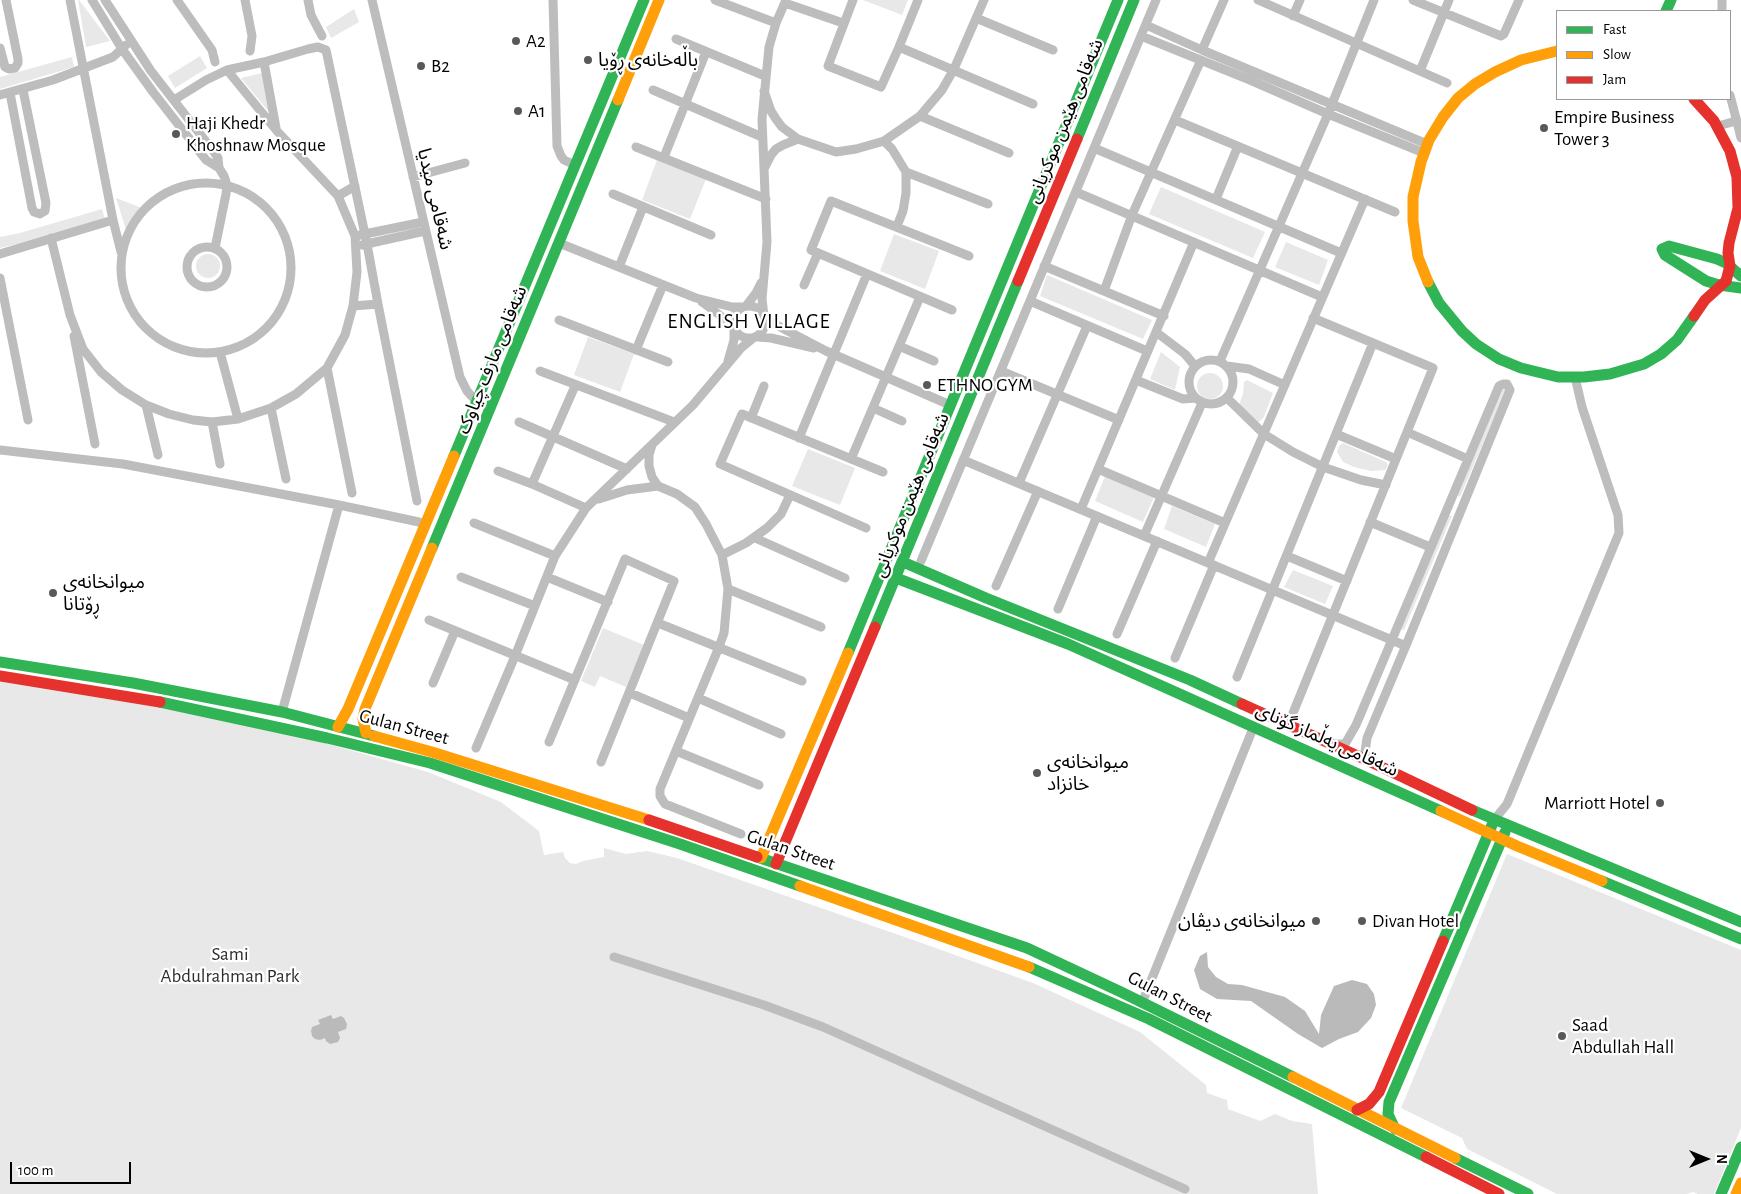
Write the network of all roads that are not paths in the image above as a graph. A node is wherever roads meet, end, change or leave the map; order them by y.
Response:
1 (6, 0) edge
2 (70, 0) edge
3 (92, 0) edge
4 (105, 0) edge
5 (244, 0) edge
6 (308, 0) edge
7 (372, 0) edge
8 (553, 0) edge
9 (644, 0) edge
10 (658, 0) edge
11 (715, 0) edge
12 (852, 0) edge
13 (918, 0) edge
14 (984, 0) edge
15 (1118, 0) edge
16 (1134, 0) edge
17 (1156, 0) edge
18 (1224, 0) edge
19 (1258, 0) edge
20 (1300, 0) edge
21 (1374, 0) edge
22 (1413, 0) edge
23 (1449, 0) edge
24 (1519, 0) edge
25 (786, 1) edge
26 (179, 2) edge
27 (1444, 13) junction
28 (1293, 16) junction
29 (637, 18) junction
30 (976, 18) junction
31 (649, 23) junction
32 (776, 23) junction
33 (843, 23) junction
34 (1146, 25) junction
35 (322, 36) dead end
36 (1141, 36) junction
37 (676, 39) dead end
38 (131, 40) junction
39 (1356, 43) junction
40 (900, 47) junction
41 (0, 48) edge
42 (122, 48) junction
43 (1053, 50) dead end
44 (250, 51) dead end
45 (1556, 51) edge
46 (706, 52) junction
47 (1202, 55) junction
48 (215, 62) dead end
49 (264, 62) junction
50 (84, 68) junction
51 (954, 69) junction
52 (227, 70) junction
53 (1420, 71) junction
54 (765, 76) junction
55 (1447, 83) dead end
56 (23, 90) junction
57 (653, 90) dead end
58 (764, 91) junction
59 (5, 94) edge
60 (1731, 99) edge
61 (174, 100) junction
62 (1695, 100) edge
63 (686, 104) junction
64 (1033, 104) dead end
65 (1332, 104) junction
66 (1328, 114) junction
67 (920, 116) junction
68 (1175, 120) junction
69 (1736, 121) junction
70 (1718, 126) junction
71 (277, 131) junction
72 (1740, 135) edge
73 (762, 137) junction
74 (1724, 138) junction
75 (798, 139) junction
76 (1402, 139) junction
77 (884, 141) junction
78 (1238, 146) junction
79 (636, 147) dead end
80 (1094, 148) junction
81 (1425, 148) junction
82 (1009, 153) dead end
83 (664, 157) junction
84 (465, 164) dead end
85 (575, 165) junction
86 (219, 168) junction
87 (764, 169) junction
88 (906, 172) junction
89 (1152, 172) junction
90 (1302, 173) junction
91 (413, 177) junction
92 (227, 185) junction
93 (355, 186) junction
94 (1076, 192) junction
95 (613, 194) dead end
96 (338, 196) junction
97 (766, 199) junction
98 (1365, 199) junction
99 (1035, 200) junction
100 (1216, 200) junction
101 (988, 204) dead end
102 (1049, 205) junction
103 (643, 207) junction
104 (1395, 212) dead end
105 (1132, 216) junction
106 (113, 220) junction
107 (897, 226) junction
108 (1278, 226) junction
109 (424, 227) junction
110 (365, 234) junction
111 (711, 235) dead end
112 (355, 236) junction
113 (52, 238) junction
114 (1194, 242) junction
115 (559, 243) junction
116 (367, 244) junction
117 (356, 246) junction
118 (215, 248) junction
119 (818, 253) junction
120 (1342, 253) junction
121 (0, 254) edge
122 (122, 255) junction
123 (969, 256) dead end
124 (1044, 266) junction
125 (1730, 266) junction
126 (619, 267) junction
127 (1259, 269) junction
128 (765, 271) junction
129 (867, 274) junction
130 (1741, 276) edge
131 (0, 278) edge
132 (663, 285) junction
133 (804, 286) dead end
134 (1722, 286) junction
135 (1741, 288) edge
136 (1104, 290) junction
137 (920, 296) junction
138 (1322, 297) junction
139 (696, 298) junction
140 (1030, 301) junction
141 (378, 304) junction
142 (516, 305) junction
143 (353, 306) junction
144 (744, 307) junction
145 (952, 310) dead end
146 (532, 311) junction
147 (70, 315) junction
148 (1164, 316) junction
149 (765, 317) junction
150 (1314, 318) junction
151 (559, 320) dead end
152 (1087, 326) junction
153 (734, 327) junction
154 (1156, 332) junction
155 (754, 338) junction
156 (1374, 343) junction
157 (899, 346) junction
158 (636, 350) junction
159 (1147, 351) junction
160 (220, 352) junction
161 (830, 353) junction
162 (934, 361) dead end
163 (668, 362) dead end
164 (1223, 363) junction
165 (726, 366) junction
166 (1195, 366) junction
167 (327, 368) junction
168 (1000, 370) junction
169 (540, 371) dead end
170 (885, 377) junction
171 (1575, 377) junction
172 (1136, 380) junction
173 (1285, 384) junction
174 (575, 386) junction
175 (764, 386) dead end
176 (1058, 394) junction
177 (1227, 398) junction
178 (1199, 400) junction
179 (476, 401) junction
180 (146, 405) junction
181 (950, 405) junction
182 (272, 408) junction
183 (873, 408) junction
184 (238, 418) junction
185 (751, 418) junction
186 (28, 420) dead end
187 (1119, 420) junction
188 (902, 421) dead end
189 (212, 422) junction
190 (518, 422) dead end
191 (674, 422) junction
192 (1407, 432) junction
193 (1264, 434) junction
194 (1336, 434) junction
195 (554, 436) junction
196 (799, 438) junction
197 (95, 444) dead end
198 (652, 445) junction
199 (0, 450) edge
200 (158, 455) dead end
201 (851, 459) junction
202 (1396, 459) junction
203 (1468, 459) junction
204 (963, 460) junction
205 (220, 464) dead end
206 (1323, 467) junction
207 (626, 469) junction
208 (1098, 469) junction
209 (498, 471) dead end
210 (883, 472) dead end
211 (286, 478) dead end
212 (1019, 483) junction
213 (532, 484) junction
214 (1386, 485) junction
215 (658, 486) junction
216 (1038, 491) junction
217 (352, 493) dead end
218 (790, 495) junction
219 (1162, 495) junction
220 (596, 500) junction
221 (417, 501) dead end
222 (1449, 504) junction
223 (339, 505) junction
224 (586, 508) junction
225 (1463, 508) junction
226 (1081, 509) junction
227 (1097, 516) junction
228 (1370, 522) junction
229 (1225, 523) junction
230 (474, 524) dead end
231 (424, 525) junction
232 (866, 528) dead end
233 (1144, 536) junction
234 (755, 538) junction
235 (1157, 541) junction
236 (1430, 547) junction
237 (722, 555) junction
238 (556, 556) junction
239 (1287, 556) junction
240 (921, 561) dead end
241 (903, 562) junction
242 (1211, 564) junction
243 (461, 577) dead end
244 (547, 577) junction
245 (845, 578) dead end
246 (896, 578) junction
247 (1346, 581) junction
248 (996, 586) dead end
249 (728, 589) junction
250 (1273, 590) junction
251 (608, 602) junction
252 (535, 606) junction
253 (1058, 609) dead end
254 (387, 614) junction
255 (1332, 615) junction
256 (403, 620) junction
257 (429, 620) dead end
258 (658, 623) junction
259 (821, 627) dead end
260 (455, 631) junction
261 (1116, 634) dead end
262 (1392, 641) junction
263 (1406, 646) junction
264 (719, 647) junction
265 (515, 656) junction
266 (1175, 658) dead end
267 (0, 662) edge
268 (0, 676) edge
269 (1237, 677) dead end
270 (575, 680) junction
271 (802, 681) dead end
272 (433, 683) dead end
273 (1213, 690) junction
274 (630, 693) junction
275 (698, 698) junction
276 (1206, 705) junction
277 (282, 712) junction
278 (1293, 713) dead end
279 (690, 718) junction
280 (1254, 726) junction
281 (338, 727) junction
282 (816, 731) junction
283 (366, 733) junction
284 (781, 734) dead end
285 (830, 737) junction
286 (549, 742) dead end
287 (1329, 744) junction
288 (476, 748) dead end
289 (676, 751) junction
290 (1369, 760) junction
291 (601, 762) dead end
292 (759, 785) dead end
293 (1507, 804) junction
294 (1494, 820) junction
295 (1508, 826) junction
296 (1489, 833) junction
297 (741, 834) dead end
298 (1502, 839) junction
299 (761, 858) junction
300 (776, 864) junction
301 (1741, 922) edge
302 (1741, 939) edge
303 (614, 956) dead end
304 (1142, 1003) junction
305 (1242, 1059) junction
306 (1379, 1092) junction
307 (1392, 1097) junction
308 (1357, 1110) junction
309 (1395, 1129) junction
310 (1741, 1147) edge
311 (1741, 1183) edge
312 (1185, 1189) dead end
313 (1499, 1194) edge
314 (1528, 1194) edge
315 (1721, 1194) edge
316 (1736, 1194) edge

1 - 41 street
2 - 50 street
3 - 42 street
4 - 38 street
5 - 44 street
6 - 35 street
7 - 91 street, شەقامی میدیا
8 - 85 street
9 - 29 street, شەقامی مارف چیاوک
10 - 31 street, شەقامی مارف چیاوک
11 - 32 street
12 - 33 street
13 - 40 street
14 - 30 street
15 - 99 street, شەقامی هێمن موکریانی
16 - 102 street, شەقامی هێمن موکریانی
17 - 34 street
18 - 47 street
19 - 28 street
20 - 28 street
21 - 39 street
22 - 27 street
23 - 27 street
24 - 27 street
25 - 32 street
25 - 33 street
26 - 48 street
27 - 53 street
28 - 39 street
29 - 31 street
29 - 85 street, شەقامی مارف چیاوک
30 - 43 street
30 - 51 street
31 - 115 street, شەقامی مارف چیاوک
32 - 54 street
33 - 40 street
34 - 36 street
34 - 47 street
36 - 47 street
36 - 80 street
37 - 46 street
38 - 42 street
38 - 61 street
39 - 53 street
39 - 65 street
40 - 51 street
42 - 50 street
42 - 86 street
45 - 81 street
46 - 54 street
46 - 63 street
47 - 65 street
47 - 66 street
47 - 68 street
49 - 52 street
49 - 71 street
49 - 93 street
50 - 56 street
50 - 106 street
51 - 64 street
51 - 67 street
52 - 61 street
52 - 71 street
53 - 55 street
54 - 58 street
56 - 59 street
56 - 59 street
57 - 63 street
58 - 73 street
58 - 75 street
60 - 69 street
61 - 86 street
62 - 70 street
63 - 73 street
63 - 83 street
65 - 66 street
65 - 76 street
66 - 76 street
66 - 90 street
67 - 77 street
67 - 82 street
68 - 78 street
68 - 89 street
69 - 70 street
69 - 72 street
70 - 74 street
71 - 96 street
72 - 74 street
73 - 87 street
74 - 125 street
75 - 77 street
75 - 87 street
76 - 81 street
77 - 88 street
78 - 90 street
78 - 100 street
79 - 83 street
80 - 89 street
80 - 94 street
81 - 171 street
83 - 97 street
84 - 91 street
85 - 142 street, شەقامی مارف چیاوک
86 - 92 street
87 - 97 street
88 - 101 street
88 - 107 street
89 - 100 street
89 - 105 street
90 - 98 street
90 - 108 street
91 - 109 street, شەقامی میدیا
92 - 118 street
92 - 122 street
92 - 160 street
93 - 96 street
93 - 110 street
94 - 105 street
94 - 124 street
95 - 103 street
96 - 112 street
97 - 128 street
98 - 104 street
98 - 120 street
99 - 102 street
99 - 181 street, شەقامی هێمن موکریانی
100 - 108 street
102 - 241 street, شەقامی هێمن موکریانی
103 - 111 street
103 - 126 street
105 - 114 street
105 - 136 street
106 - 113 street
106 - 122 street
107 - 119 street
107 - 123 street
108 - 120 street
108 - 127 street
109 - 110 street
109 - 116 street
109 - 179 street, شەقامی میدیا
110 - 112 street
110 - 116 street
112 - 117 street
113 - 121 street
113 - 147 street
114 - 127 street
114 - 148 street
115 - 126 street
115 - 146 street, شەقامی مارف چیاوک
116 - 117 street
116 - 141 street
117 - 143 street
118 - 118 street
119 - 129 street
119 - 133 street
120 - 138 street
122 - 160 street
124 - 136 street
124 - 140 street
125 - 130 street
125 - 134 street
125 - 134 street
126 - 132 street
127 - 138 street
127 - 164 street
128 - 144 street
128 - 149 street
129 - 137 street
129 - 161 street
131 - 186 street
132 - 139 street
132 - 158 street
134 - 135 street
134 - 171 street
136 - 148 street
137 - 145 street
137 - 157 street
138 - 150 street
139 - 144 street
139 - 153 street
140 - 152 street
140 - 168 street
141 - 143 street
141 - 221 street
142 - 146 street
142 - 179 street, شەقامی مارف چیاوک
143 - 167 street
144 - 149 street
144 - 153 street
146 - 256 street, شەقامی مارف چیاوک
147 - 180 street
147 - 197 street
148 - 154 street
149 - 155 street
149 - 161 street
150 - 156 street
150 - 173 street
151 - 158 street
152 - 159 street
152 - 176 street
153 - 155 street
153 - 165 street
154 - 159 street
154 - 166 street
155 - 161 street
155 - 165 street
156 - 192 street
156 - 194 street
157 - 162 street
157 - 170 street
158 - 163 street
159 - 172 street
160 - 184 street
161 - 170 street
161 - 196 street
164 - 166 street
164 - 173 street
164 - 177 street
165 - 191 street
166 - 178 street
167 - 182 street
167 - 217 street
168 - 176 street
168 - 204 street
169 - 174 street
170 - 181 street
170 - 183 street
171 - 293 street
172 - 178 street
172 - 187 street
173 - 193 street
174 - 191 street
174 - 195 street
175 - 185 street
176 - 187 street
176 - 212 street
177 - 178 street
177 - 193 street
178 - 219 street
179 - 231 street, شەقامی مارف چیاوک
180 - 189 street
180 - 200 street
181 - 282 street, شەقامی هێمن موکریانی
182 - 184 street
182 - 211 street
183 - 188 street
183 - 201 street
184 - 189 street
185 - 196 street
185 - 218 street
187 - 208 street
189 - 205 street
190 - 195 street
191 - 198 street
192 - 202 street
192 - 203 street
193 - 206 street
193 - 229 street
194 - 202 street
194 - 206 street
195 - 207 street
195 - 213 street
196 - 201 street
198 - 207 street
198 - 215 street
199 - 223 street
201 - 210 street
202 - 214 street
203 - 222 street
203 - 225 street
204 - 212 street
204 - 240 street
206 - 214 street
206 - 239 street
207 - 220 street
208 - 219 street
208 - 226 street
209 - 213 street
212 - 216 street
213 - 224 street
214 - 228 street
215 - 220 street
215 - 237 street
216 - 226 street
216 - 248 street
218 - 232 street
218 - 234 street
219 - 229 street
219 - 233 street
220 - 224 street
222 - 225 street
222 - 236 street
223 - 231 street
223 - 277 street
224 - 238 street
225 - 263 street
226 - 227 street
227 - 233 street
227 - 253 street
228 - 236 street
228 - 247 street
229 - 242 street
230 - 238 street
231 - 254 street, شەقامی مارف چیاوک
233 - 235 street
234 - 237 street
234 - 245 street
235 - 242 street
235 - 261 street
236 - 262 street
237 - 249 street
238 - 244 street
239 - 247 street
239 - 250 street
241 - 246 street, شەقامی هێمن موکریانی
241 - 273 street, شەقامی یەڵماز گۆنای
242 - 250 street
242 - 266 street
243 - 252 street
244 - 251 street
244 - 252 street
246 - 276 street, شەقامی یەڵماز گۆنای
246 - 285 street, شەقامی هێمن موکریانی
247 - 255 street
249 - 259 street
249 - 264 street
250 - 255 street
250 - 269 street
251 - 258 street
251 - 270 street
252 - 265 street
254 - 256 street
254 - 281 street, شەقامی مارف چیاوک
255 - 262 street
255 - 278 street
256 - 283 street, شەقامی مارف چیاوک
257 - 260 street
258 - 264 street
258 - 274 street
260 - 265 street
260 - 272 street
262 - 263 street
262 - 287 street
263 - 290 street
264 - 271 street
264 - 275 street
265 - 270 street
265 - 288 street
267 - 277 street, Gulan Street
268 - 305 street, Gulan Street
270 - 286 street
273 - 276 street
273 - 287 street, شەقامی یەڵماز گۆنای
274 - 279 street
274 - 291 street
275 - 279 street
275 - 284 street
276 - 280 street, شەقامی یەڵماز گۆنای
277 - 281 street, Gulan Street
279 - 289 street
280 - 296 street, شەقامی یەڵماز گۆنای
280 - 304 street
281 - 283 street, Gulan Street
282 - 285 street
282 - 299 street, شەقامی هێمن موکریانی
283 - 299 street, Gulan Street
285 - 300 street, شەقامی هێمن موکریانی
287 - 290 street, شەقامی یەڵماز گۆنای
289 - 292 street
289 - 297 street
290 - 294 street, شەقامی یەڵماز گۆنای
293 - 294 street
293 - 295 street
294 - 295 street, شەقامی یەڵماز گۆنای
294 - 296 street
295 - 298 street
295 - 301 street, شەقامی یەڵماز گۆنای
296 - 298 street, شەقامی یەڵماز گۆنای
296 - 306 street
298 - 302 street, شەقامی یەڵماز گۆنای
298 - 307 street
299 - 300 street, Gulan Street
300 - 304 street, Gulan Street
303 - 312 street
304 - 305 street, Gulan Street
305 - 308 street, Gulan Street
305 - 313 street, Gulan Street
306 - 307 street
306 - 308 street
307 - 309 street
308 - 309 street, Gulan Street
309 - 314 street, Gulan Street
310 - 315 street
311 - 316 street

